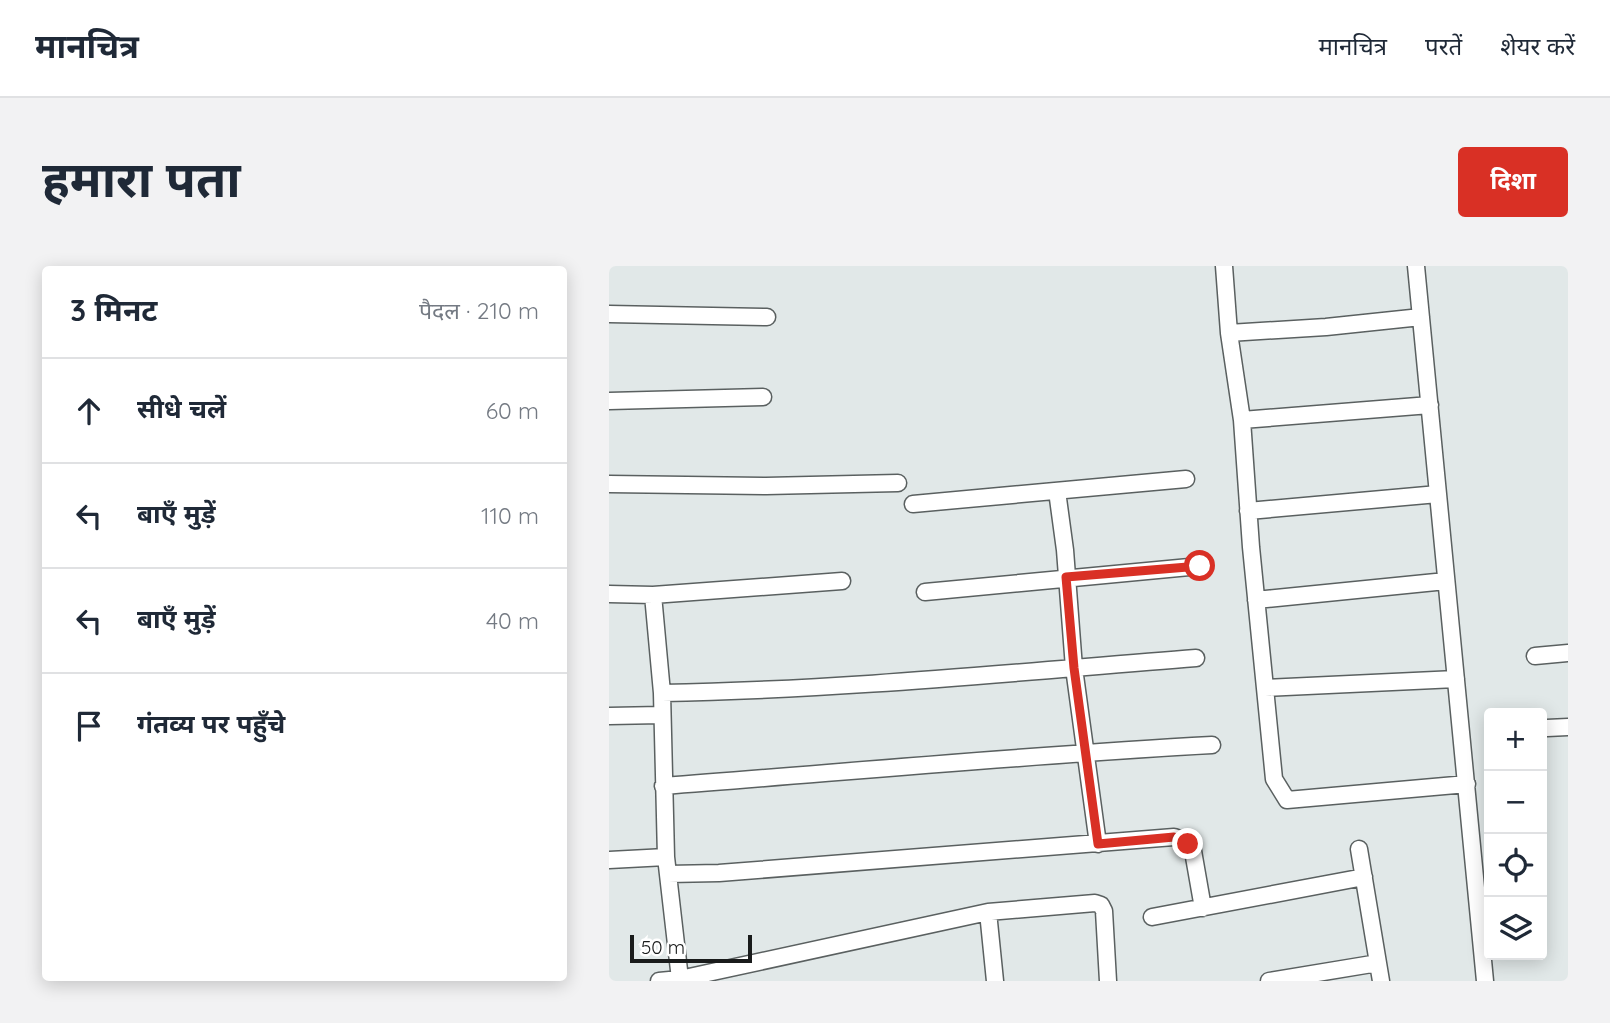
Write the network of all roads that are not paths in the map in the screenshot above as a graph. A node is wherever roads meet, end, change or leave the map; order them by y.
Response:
1 (1224, 266) edge
2 (1416, 266) edge
3 (609, 314) edge
4 (767, 317) dead end
5 (1421, 317) junction
6 (1229, 333) junction
7 (763, 397) dead end
8 (609, 401) edge
9 (1430, 405) junction
10 (1242, 420) junction
11 (1187, 479) dead end
12 (898, 483) dead end
13 (609, 484) edge
14 (1057, 491) junction
15 (1438, 494) junction
16 (913, 504) dead end
17 (1248, 511) junction
18 (1200, 566) dead end
19 (1066, 577) junction
20 (842, 581) dead end
21 (1446, 581) junction
22 (925, 592) dead end
23 (609, 594) edge
24 (653, 595) junction
25 (1256, 600) junction
26 (1568, 653) edge
27 (1535, 656) dead end
28 (1196, 658) dead end
29 (1074, 668) junction
30 (1456, 679) junction
31 (1265, 688) junction
32 (662, 693) junction
33 (661, 715) junction
34 (609, 716) edge
35 (1568, 727) edge
36 (1547, 728) dead end
37 (1212, 745) dead end
38 (1085, 752) junction
39 (1467, 785) junction
40 (663, 786) junction
41 (1098, 844) junction
42 (1359, 849) dead end
43 (666, 857) junction
44 (609, 860) edge
45 (668, 874) junction
46 (1364, 877) junction
47 (1203, 908) junction
48 (988, 912) junction
49 (1152, 917) dead end
50 (1378, 963) junction
51 (680, 979) junction
52 (659, 981) edge
53 (995, 981) edge
54 (1108, 981) edge
55 (1269, 981) edge
56 (1381, 981) edge
57 (1485, 981) edge

1 - 6 street
2 - 5 street
3 - 4 street
5 - 6 street
5 - 9 street
6 - 10 street
7 - 8 street
9 - 10 street
9 - 15 street
10 - 17 street
11 - 14 street
12 - 13 street
14 - 16 street
14 - 19 street
15 - 17 street
15 - 21 street
17 - 25 street
18 - 19 street
19 - 22 street
19 - 29 street
20 - 24 street
21 - 25 street
21 - 30 street
23 - 24 street
24 - 32 street
25 - 31 street
26 - 27 street
28 - 29 street
29 - 32 street
29 - 38 street
30 - 31 street
30 - 39 street
31 - 39 street
32 - 33 street
33 - 34 street
33 - 40 street
35 - 36 street
37 - 38 street
38 - 40 street
38 - 41 street
39 - 57 street
40 - 43 street
41 - 45 street
41 - 47 street
42 - 46 street
43 - 44 street
43 - 45 street
45 - 51 street
46 - 47 street
46 - 50 street
47 - 49 street
48 - 51 street
48 - 53 street
48 - 54 street
50 - 55 street
50 - 56 street
51 - 52 street

